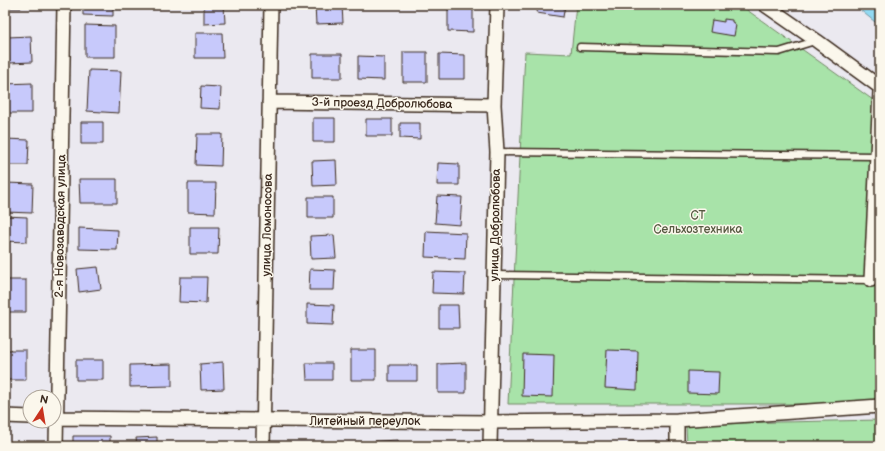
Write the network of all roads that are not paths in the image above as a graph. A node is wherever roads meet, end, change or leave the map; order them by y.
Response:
1 (64, 5) edge
2 (271, 5) edge
3 (497, 5) edge
4 (765, 5) edge
5 (817, 40) junction
6 (580, 47) dead end
7 (880, 87) edge
8 (880, 92) edge
9 (269, 102) junction
10 (494, 105) junction
11 (497, 152) junction
12 (878, 156) edge
13 (494, 275) junction
14 (871, 280) joint
15 (56, 389) edge
16 (880, 406) edge
17 (5, 416) edge
18 (22, 417) edge
19 (62, 418) edge
20 (263, 420) junction
21 (677, 420) junction
22 (490, 422) junction
23 (55, 429) edge
24 (56, 446) edge
25 (263, 446) edge
26 (490, 446) edge
27 (677, 446) edge

1 - 15 street, 2-я Новозаводская улица
2 - 9 street, улица Ломоносова
3 - 10 street, улица Добролюбова
4 - 5 street
5 - 6 lane
5 - 7 street
8 - 12 street
9 - 10 street, 3-й проезд Добролюбова
9 - 20 street, улица Ломоносова
10 - 11 street, улица Добролюбова
11 - 12 lane
11 - 13 street, улица Добролюбова
12 - 14 street
13 - 14 lane
13 - 22 street, улица Добролюбова
16 - 21 street, Литейный переулок
17 - 18 street
19 - 20 street, Литейный переулок
20 - 22 street, Литейный переулок
20 - 25 street, улица Ломоносова
21 - 22 street, Литейный переулок
21 - 27 street
22 - 26 street, улица Добролюбова
23 - 24 street, 2-я Новозаводская улица

